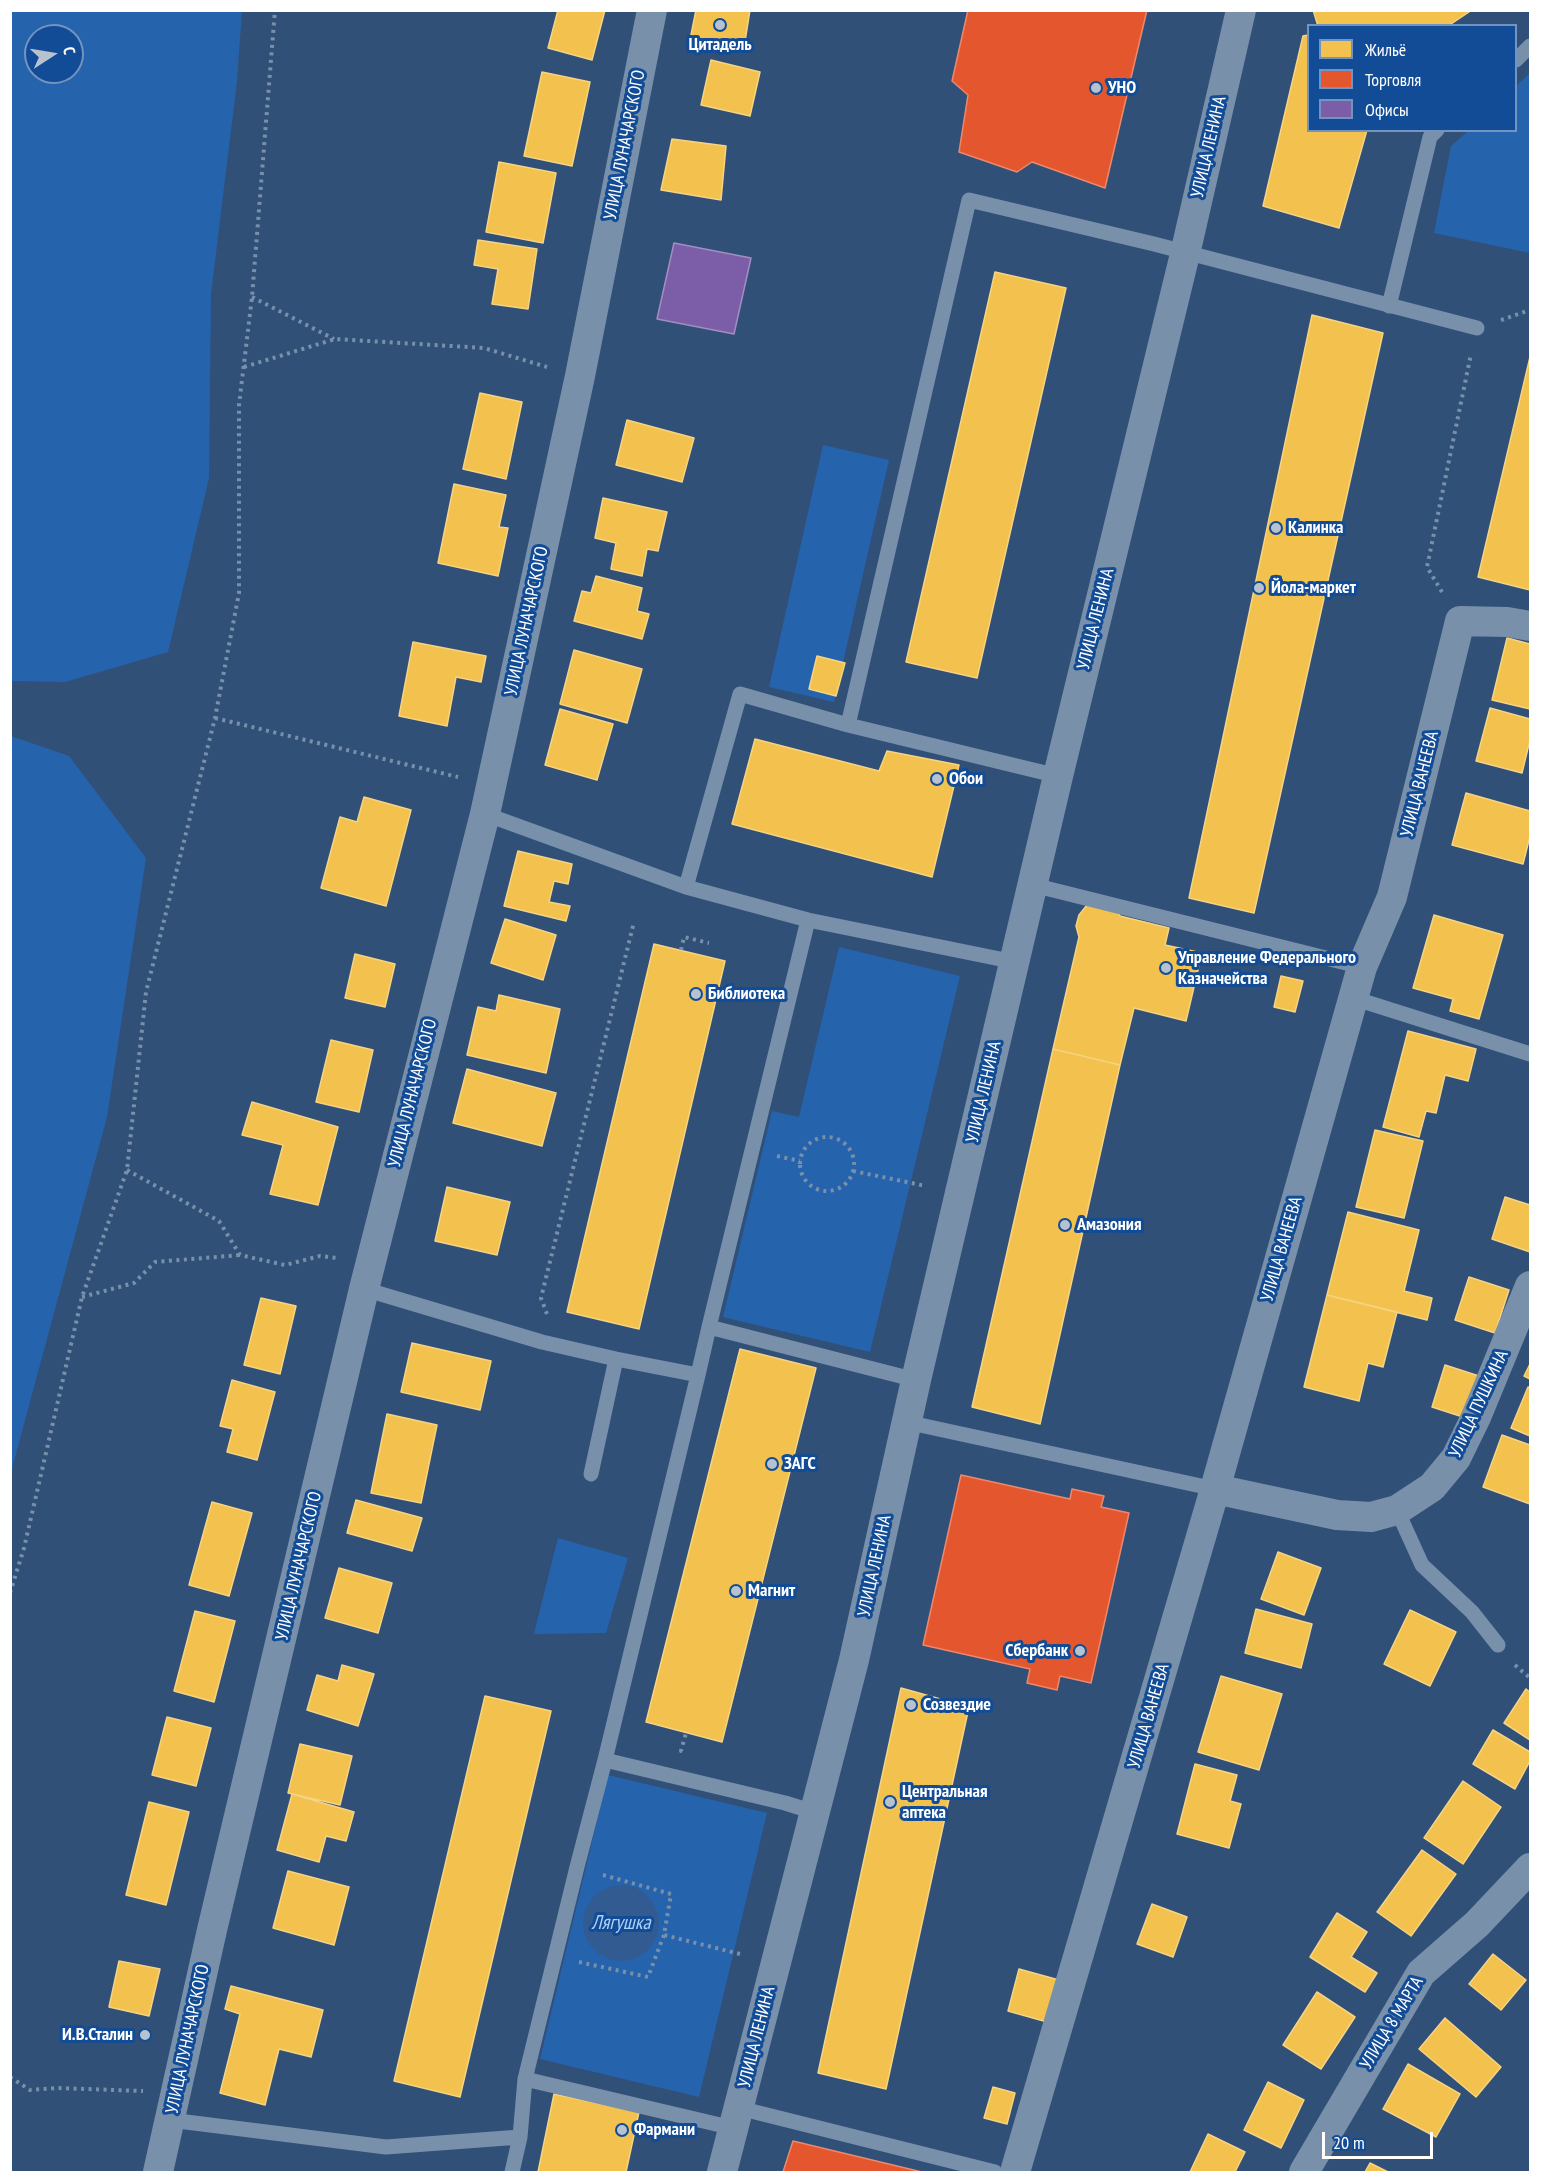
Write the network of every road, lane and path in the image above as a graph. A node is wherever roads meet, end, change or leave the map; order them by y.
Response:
1 (275, 10) edge
2 (652, 10) edge
3 (1241, 10) edge
4 (1530, 46) edge
5 (1517, 58) edge
6 (1435, 132) edge
7 (1185, 254) junction
8 (252, 297) junction
9 (1389, 306) junction
10 (1477, 328) joint
11 (334, 339) junction
12 (243, 367) junction
13 (580, 376) junction
14 (1460, 621) junction
15 (1530, 626) edge
16 (215, 718) junction
17 (848, 725) junction
18 (1058, 776) junction
19 (491, 784) junction
20 (485, 814) junction
21 (1033, 885) junction
22 (686, 887) junction
23 (807, 920) junction
24 (634, 922) dead end
25 (709, 943) dead end
26 (681, 951) dead end
27 (1015, 962) junction
28 (1362, 967) junction
29 (1353, 998) junction
30 (1530, 1054) edge
31 (127, 1170) junction
32 (853, 1171) junction
33 (931, 1187) dead end
34 (240, 1255) junction
35 (367, 1275) junction
36 (1530, 1286) edge
37 (82, 1298) junction
38 (709, 1327) junction
39 (559, 1346) junction
40 (616, 1359) junction
41 (698, 1375) junction
42 (915, 1380) junction
43 (906, 1422) junction
44 (591, 1474) dead end
45 (1215, 1489) junction
46 (1398, 1510) junction
47 (10, 1593) edge
48 (1498, 1645) dead end
49 (686, 1733) dead end
50 (689, 1752) dead end
51 (605, 1761) junction
52 (814, 1812) junction
53 (577, 1867) junction
54 (1530, 1868) edge
55 (664, 1935) junction
56 (747, 1956) dead end
57 (555, 1957) junction
58 (10, 2077) edge
59 (525, 2079) junction
60 (174, 2106) junction
61 (736, 2118) junction
62 (520, 2137) junction
63 (158, 2172) edge
64 (512, 2172) edge
65 (722, 2172) edge
66 (995, 2172) edge
67 (1015, 2172) edge
68 (1304, 2172) edge

1 - 8 path
2 - 13 street, УЛИЦА ЛУНАЧАРСКОГО
3 - 7 street, УЛИЦА ЛЕНИНА
4 - 5 lane
6 - 9 lane
7 - 9 lane
7 - 17 lane
7 - 18 street, УЛИЦА ЛЕНИНА
8 - 11 path
8 - 12 path
9 - 10 lane
10 - 14 path
11 - 12 path
11 - 13 path
12 - 16 path
13 - 19 street, УЛИЦА ЛУНАЧАРСКОГО
14 - 15 street
14 - 28 street, УЛИЦА ВАНЕЕВА
16 - 19 path
16 - 31 path
17 - 18 lane
17 - 22 lane
18 - 21 street, УЛИЦА ЛЕНИНА
19 - 20 street, УЛИЦА ЛУНАЧАРСКОГО
20 - 22 lane
20 - 35 street, УЛИЦА ЛУНАЧАРСКОГО
21 - 27 street, УЛИЦА ЛЕНИНА
21 - 28 lane
22 - 23 lane
23 - 27 lane
23 - 38 lane
24 - 39 path
25 - 26 path
27 - 42 street, УЛИЦА ЛЕНИНА
28 - 29 street, УЛИЦА ВАНЕЕВА
29 - 30 lane
29 - 45 street, УЛИЦА ВАНЕЕВА
31 - 34 path
31 - 37 path
32 - 32 path
32 - 33 path
34 - 35 path
34 - 37 path
35 - 39 lane
35 - 60 street, УЛИЦА ЛУНАЧАРСКОГО
36 - 46 street, УЛИЦА ПУШКИНА
37 - 47 path
38 - 41 lane
38 - 42 lane
39 - 40 lane
40 - 41 lane
40 - 44 lane
41 - 51 lane
42 - 43 street, УЛИЦА ЛЕНИНА
43 - 45 lane
43 - 52 street, УЛИЦА ЛЕНИНА
45 - 46 street
45 - 67 street, УЛИЦА ВАНЕЕВА
46 - 48 lane
49 - 50 path
51 - 52 lane
51 - 53 lane
52 - 61 street, УЛИЦА ЛЕНИНА
53 - 55 path
53 - 57 lane
54 - 68 street, УЛИЦА 8 МАРТА
55 - 56 path
55 - 57 path
57 - 59 lane
58 - 60 path
59 - 61 lane
59 - 62 lane
60 - 62 lane
60 - 63 street, УЛИЦА ЛУНАЧАРСКОГО
61 - 65 street, УЛИЦА ЛЕНИНА
61 - 66 lane
62 - 64 lane

